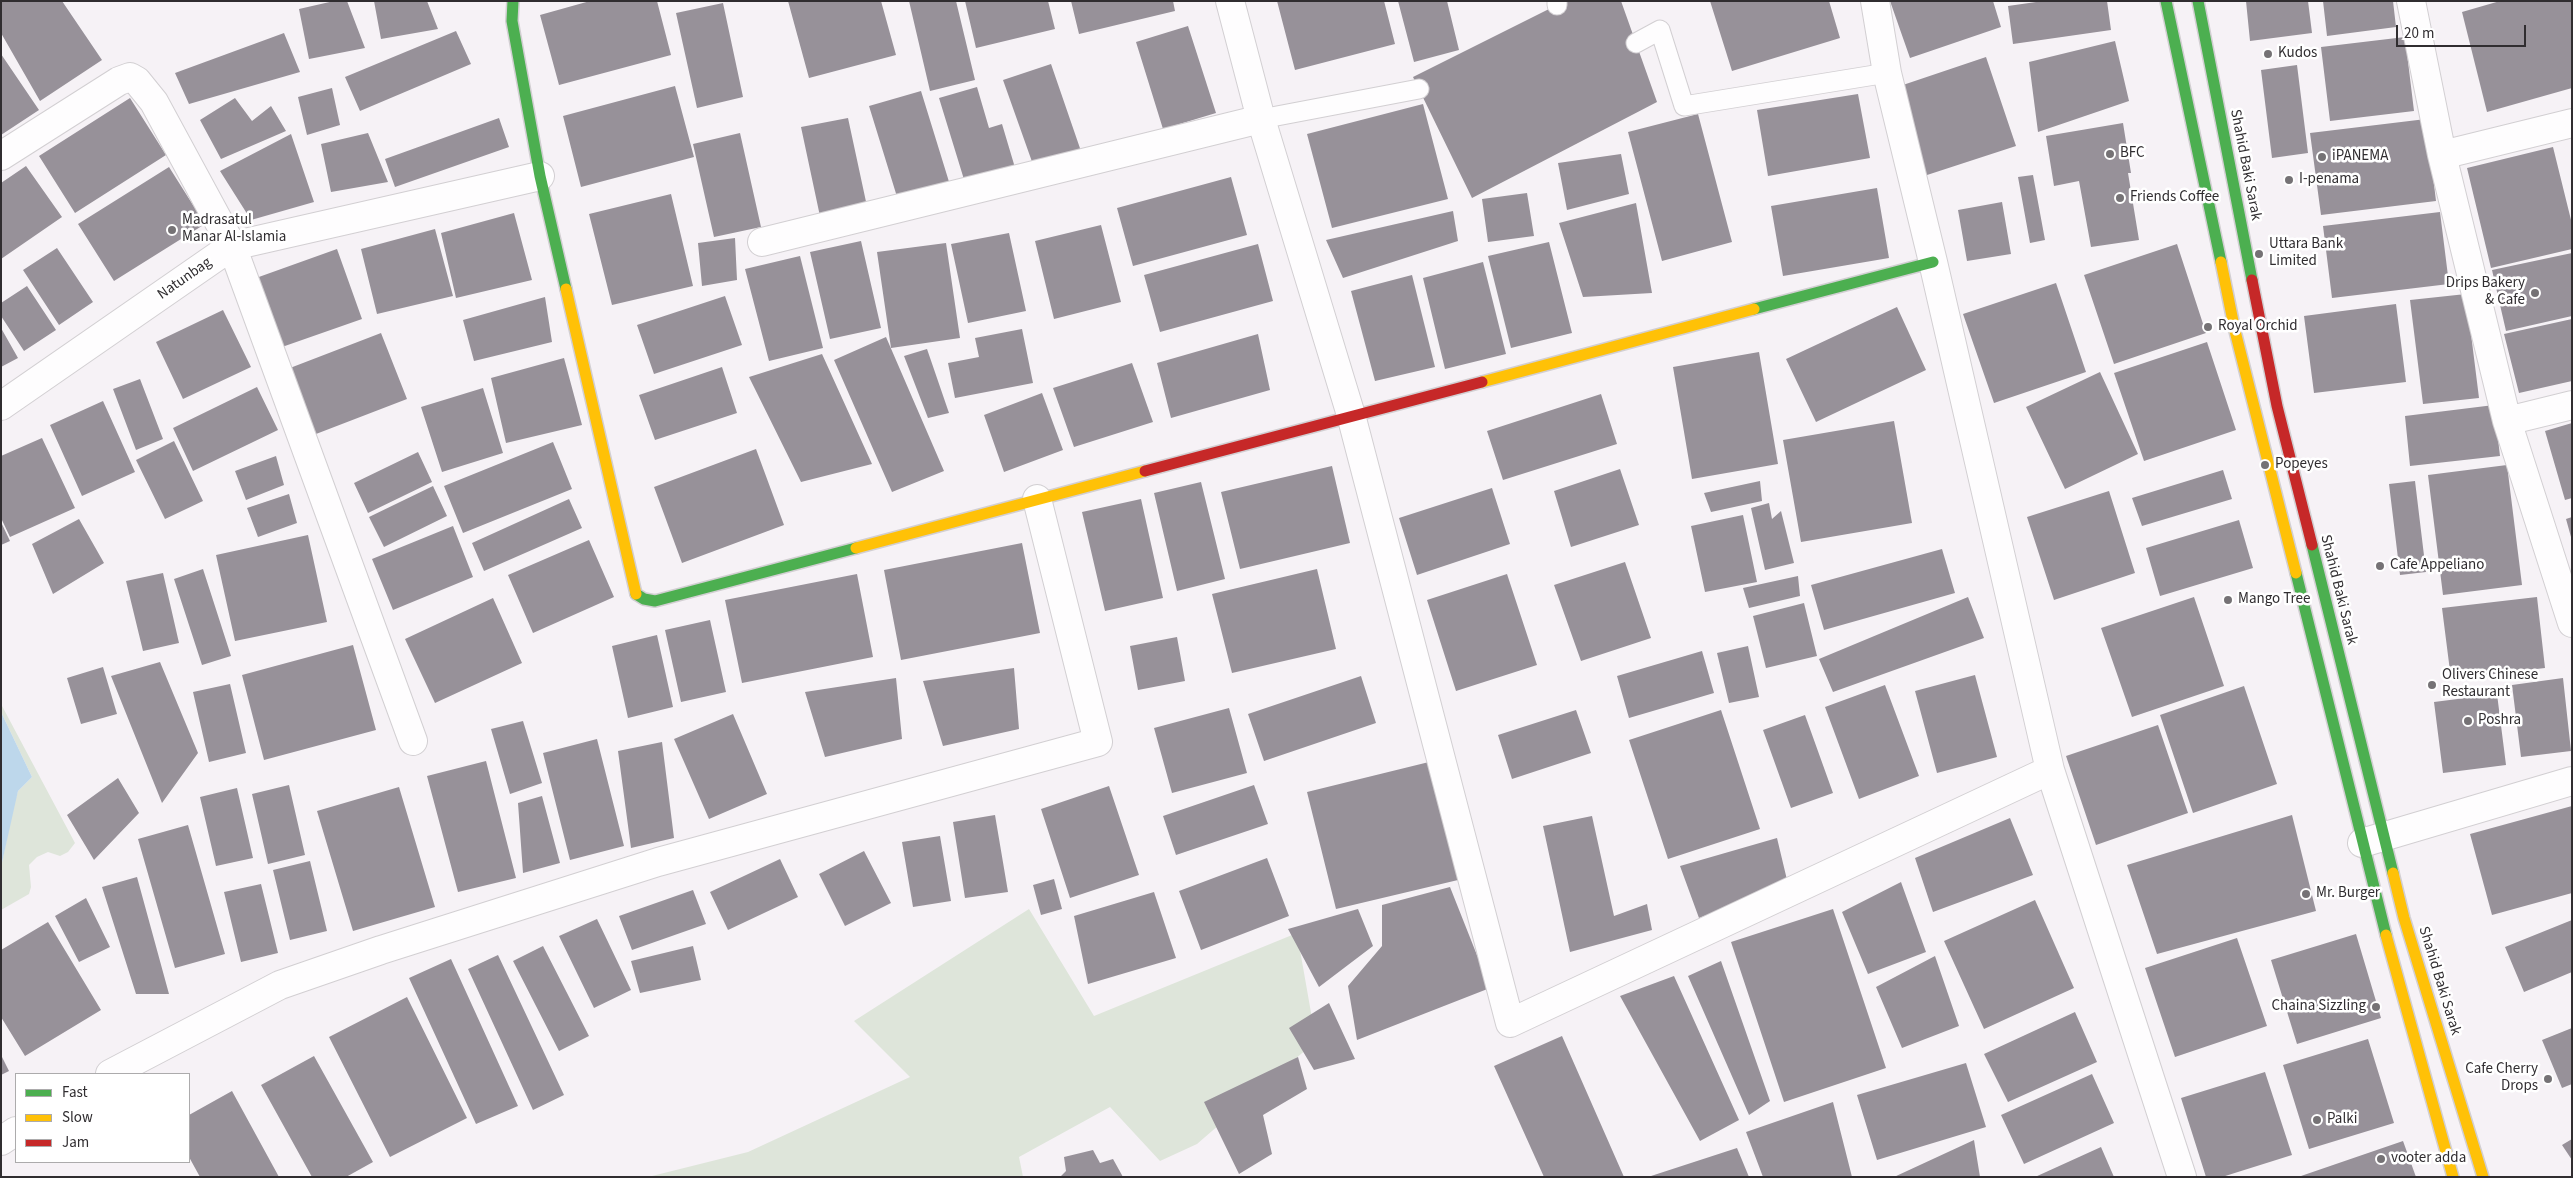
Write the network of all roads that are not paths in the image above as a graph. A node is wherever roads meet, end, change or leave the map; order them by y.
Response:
1 (513, 1) edge
2 (1230, 1) edge
3 (1875, 1) edge
4 (2166, 1) edge
5 (2198, 1) edge
6 (2411, 1) edge
7 (1636, 42) dead end
8 (1887, 73) junction
9 (1419, 89) dead end
10 (1261, 119) junction
11 (2572, 122) edge
12 (2442, 155) junction
13 (1, 156) edge
14 (540, 176) junction
15 (762, 242) dead end
16 (232, 246) junction
17 (1933, 262) junction
18 (2572, 405) edge
19 (1, 406) edge
20 (1351, 415) junction
21 (2507, 421) junction
22 (1037, 499) junction
23 (2572, 623) edge
24 (413, 741) dead end
25 (2050, 770) junction
26 (2572, 781) edge
27 (2373, 840) junction
28 (112, 1073) edge
29 (15, 1132) edge
30 (1, 1141) edge
31 (2182, 1177) edge
32 (2453, 1177) edge
33 (2483, 1177) edge

1 - 14 street
2 - 10 street
3 - 8 street
4 - 27 street, Shahid Baki Sarak
5 - 27 street, Shahid Baki Sarak
6 - 12 street
7 - 8 lane
8 - 17 street
9 - 10 lane
10 - 15 street
10 - 20 street
11 - 12 street
12 - 21 street
13 - 16 street
14 - 16 street, Natunbag
14 - 22 street
16 - 19 street, Natunbag
16 - 24 street
17 - 20 street
17 - 25 street
18 - 21 street
20 - 22 street
20 - 25 street
21 - 23 street
22 - 28 street
25 - 31 street
26 - 27 street
27 - 32 street, Shahid Baki Sarak
27 - 33 street, Shahid Baki Sarak
29 - 30 street

